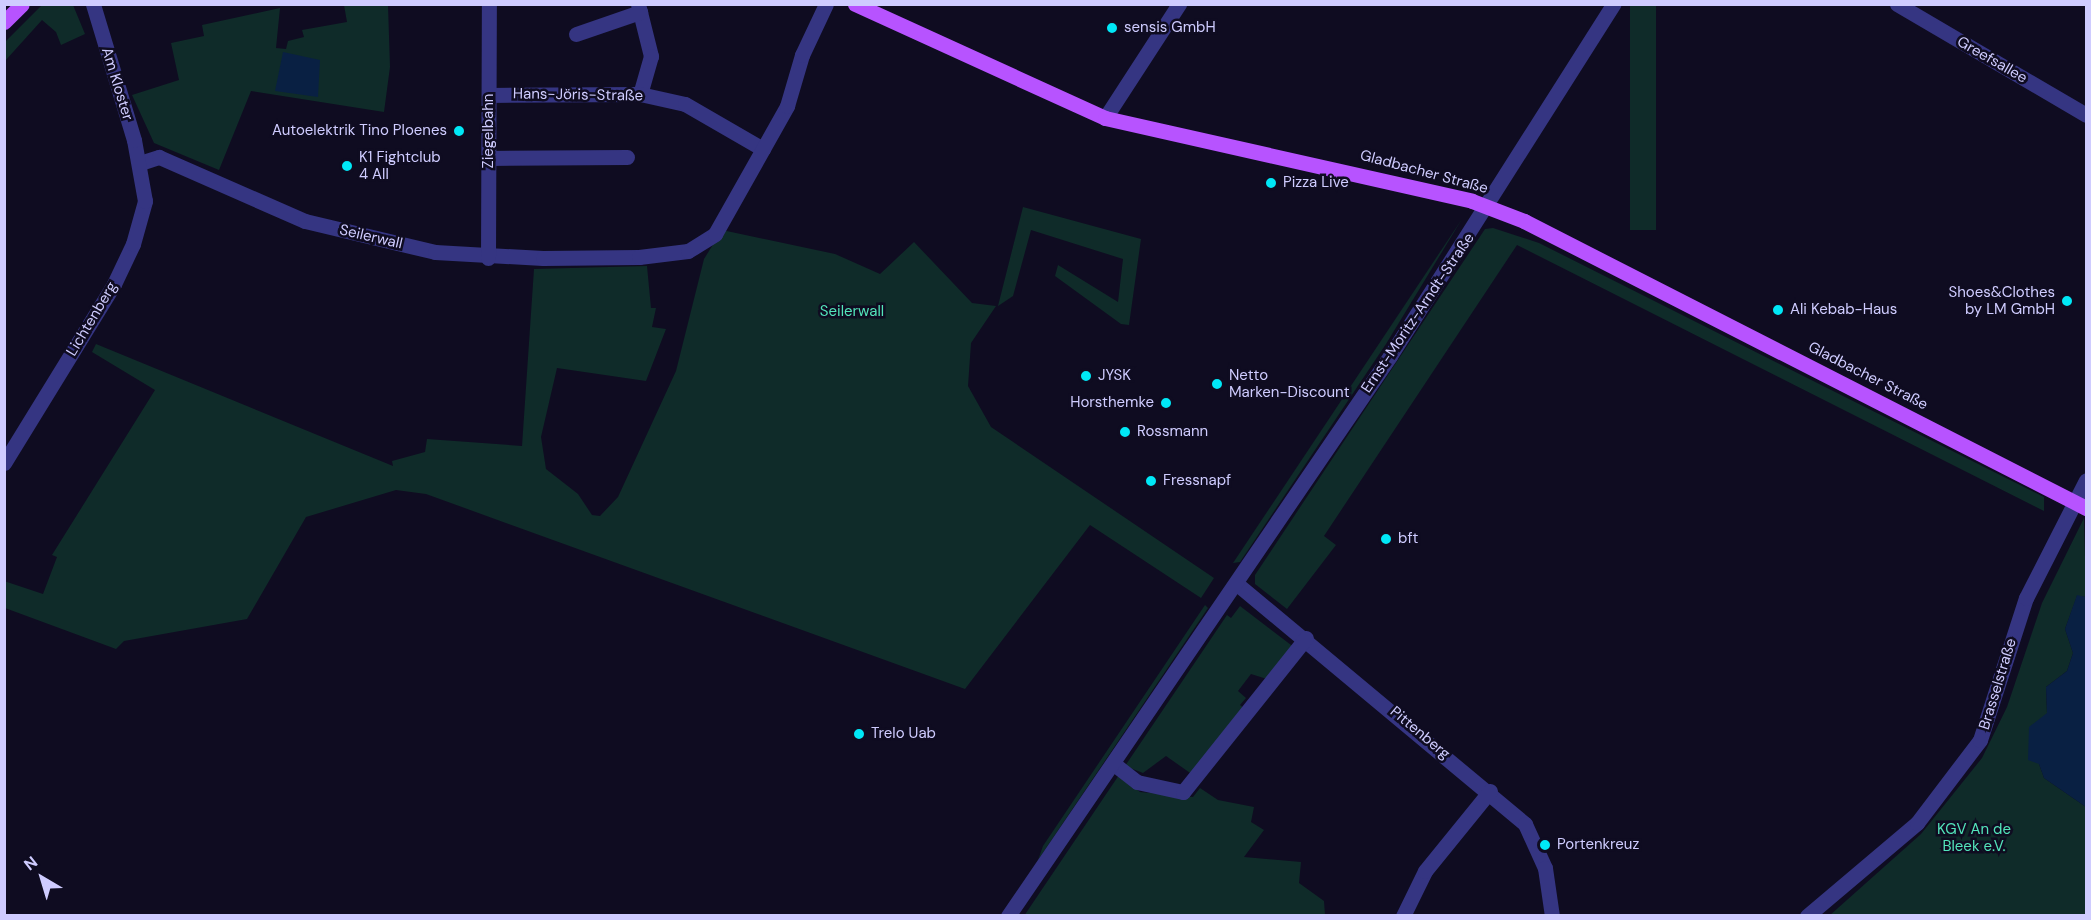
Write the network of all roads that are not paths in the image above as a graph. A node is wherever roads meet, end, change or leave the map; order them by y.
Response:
1 (22, 4) edge
2 (93, 4) edge
3 (489, 4) edge
4 (826, 4) edge
5 (855, 4) edge
6 (1179, 4) edge
7 (1613, 4) edge
8 (1897, 4) edge
9 (639, 8) edge
10 (4, 22) edge
11 (576, 34) dead end
12 (640, 94) junction
13 (489, 95) junction
14 (2086, 115) edge
15 (1105, 118) junction
16 (763, 149) junction
17 (627, 157) dead end
18 (489, 158) junction
19 (140, 163) junction
20 (1489, 207) junction
21 (488, 258) junction
22 (4, 463) edge
23 (2086, 480) edge
24 (2081, 505) edge
25 (1237, 584) junction
26 (1306, 638) junction
27 (1114, 765) junction
28 (1490, 791) junction
29 (1008, 915) edge
30 (1403, 915) edge
31 (1552, 915) edge
32 (1807, 915) edge

1 - 10 main road
2 - 19 street, Am Kloster
3 - 13 street, Ziegelbahn
4 - 16 street, Seilerwall
5 - 15 main road, Gladbacher Straße
6 - 15 street
7 - 20 street, Ernst-Moritz-Arndt-Straße
8 - 14 street, Greefsallee
9 - 11 street
9 - 12 street
12 - 13 street, Hans-Jöris-Straße
12 - 16 street, Hans-Jöris-Straße
13 - 18 street, Ziegelbahn
15 - 20 main road, Gladbacher Straße
16 - 21 street, Seilerwall
17 - 18 street
18 - 21 street, Ziegelbahn
19 - 21 street, Seilerwall
19 - 22 street, Lichtenberg
20 - 24 main road, Gladbacher Straße
20 - 25 street, Ernst-Moritz-Arndt-Straße
23 - 24 street, Brasselstraße
24 - 32 street, Brasselstraße
25 - 26 street, Pittenberg
25 - 27 street, Ernst-Moritz-Arndt-Straße
26 - 27 street
26 - 28 street, Pittenberg
27 - 29 street, Ernst-Moritz-Arndt-Straße
28 - 30 street
28 - 31 street, Pittenberg

